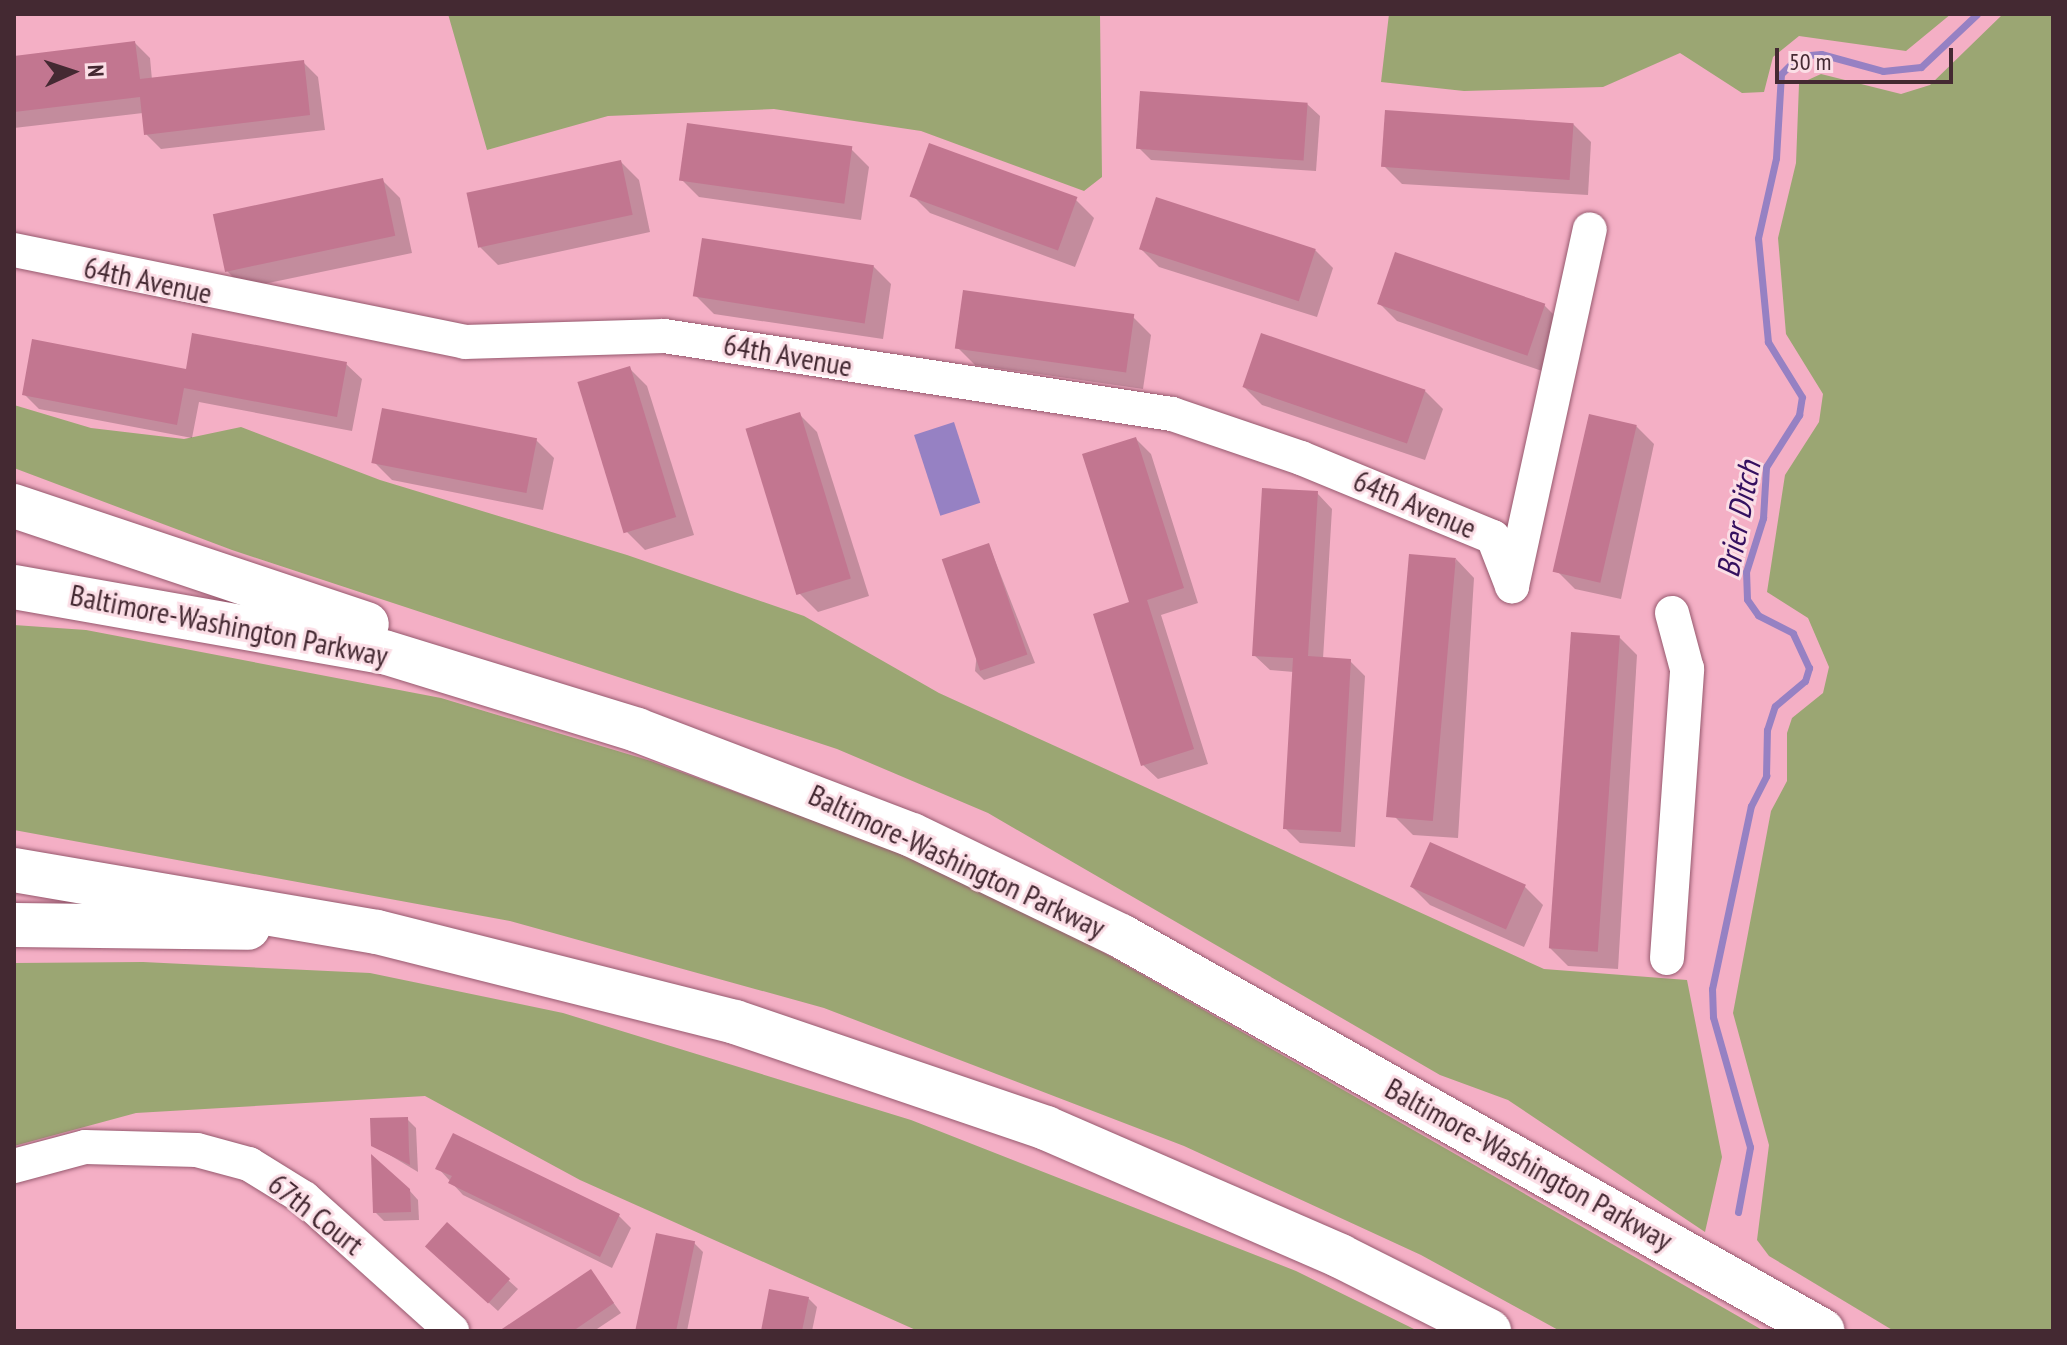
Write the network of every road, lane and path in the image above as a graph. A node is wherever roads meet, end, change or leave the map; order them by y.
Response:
1 (1590, 229) dead end
2 (14, 250) edge
3 (14, 506) edge
4 (14, 587) edge
5 (1672, 613) dead end
6 (637, 730) junction
7 (14, 870) edge
8 (14, 925) edge
9 (490, 956) junction
10 (1667, 958) dead end
11 (14, 1166) edge
12 (452, 1331) edge
13 (1489, 1331) edge
14 (1823, 1331) edge

1 - 2 street, 64th Avenue
3 - 6 highway
4 - 6 highway, Baltimore-Washington Parkway
5 - 10 street
6 - 14 highway, Baltimore-Washington Parkway
7 - 9 highway
8 - 9 highway
9 - 13 highway
11 - 12 street, 67th Court

